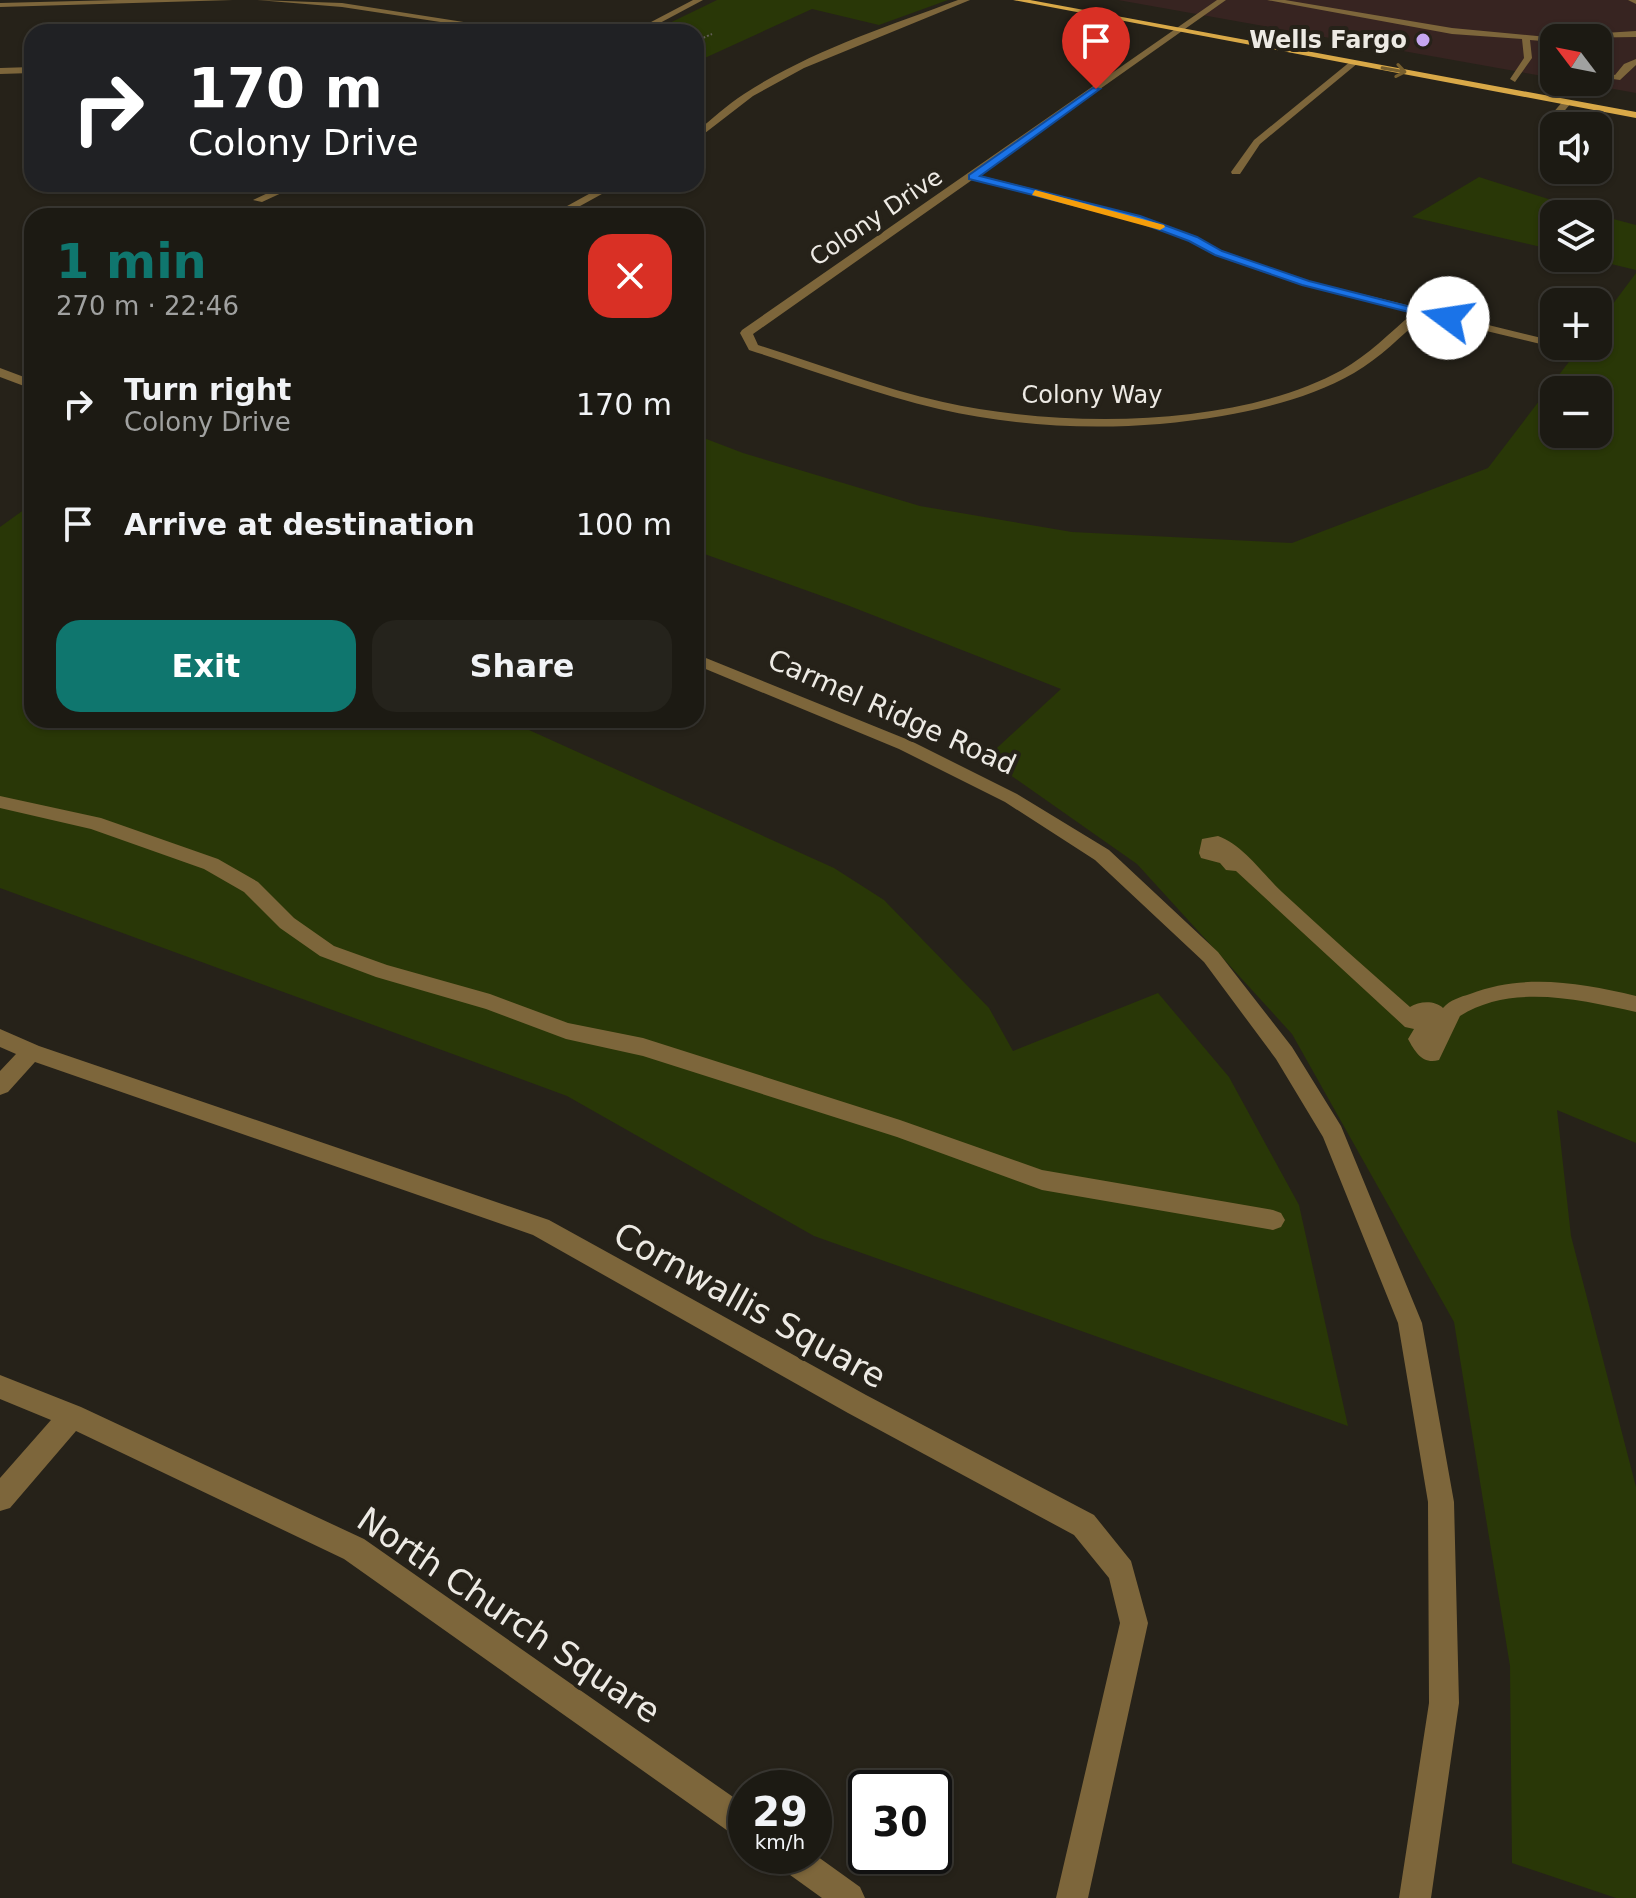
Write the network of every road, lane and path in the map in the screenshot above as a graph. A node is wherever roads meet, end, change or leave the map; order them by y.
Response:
1 (229, 0) edge
2 (261, 0) edge
3 (699, 0) edge
4 (966, 0) edge
5 (1017, 0) edge
6 (1074, 0) edge
7 (1222, 0) edge
8 (1271, 0) edge
9 (0, 5) edge
10 (1192, 21) junction
11 (469, 24) edge
12 (652, 24) edge
13 (1179, 30) junction
14 (1247, 31) dead end
15 (712, 34) dead end
16 (1636, 34) edge
17 (1612, 36) edge
18 (704, 38) edge
19 (1540, 41) edge
20 (1527, 43) junction
21 (1540, 46) edge
22 (1636, 62) edge
23 (1354, 63) junction
24 (24, 70) edge
25 (0, 71) edge
26 (1500, 77) dead end
27 (1612, 77) edge
28 (1515, 79) junction
29 (1530, 82) dead end
30 (1567, 102) junction
31 (1558, 112) edge
32 (1636, 115) edge
33 (704, 131) edge
34 (1236, 172) dead end
35 (973, 177) junction
36 (277, 192) edge
37 (600, 192) edge
38 (258, 200) dead end
39 (569, 208) edge
40 (1422, 312) junction
41 (747, 339) joint
42 (1540, 341) edge
43 (0, 372) edge
44 (24, 382) edge
45 (704, 662) edge
46 (0, 802) edge
47 (1233, 865) dead end
48 (1636, 1004) edge
49 (0, 1037) edge
50 (31, 1052) junction
51 (0, 1086) edge
52 (1273, 1220) dead end
53 (0, 1387) edge
54 (72, 1416) junction
55 (0, 1498) edge
56 (728, 1812) edge
57 (815, 1874) edge
58 (849, 1898) edge
59 (1072, 1898) edge
60 (1415, 1898) edge

1 - 9 street
2 - 11 street
3 - 12 street
4 - 33 street
5 - 13 main road
6 - 10 main road
7 - 10 street, Colony Drive
8 - 20 street
10 - 13 street, Colony Drive
10 - 14 main road
13 - 23 main road
13 - 35 street, Colony Drive
15 - 18 path
16 - 17 street
19 - 20 street
20 - 21 street
20 - 28 street
22 - 27 street
23 -> 30 main road
23 - 34 street
24 - 25 street
26 - 28 main road
28 - 29 main road
30 - 31 street
30 - 32 main road
35 - 40 street
35 - 41 street, Colony Drive
36 - 38 street
37 - 39 street
40 - 41 street, Colony Way
40 - 42 street
43 - 44 street
45 - 60 street, Carmel Ridge Road
46 - 52 street
47 - 48 street
49 - 50 street, Cornwallis Square
50 - 51 street
50 - 59 street, Cornwallis Square
53 - 54 street, North Church Square
54 - 55 street
54 - 56 street, North Church Square
57 - 58 street

